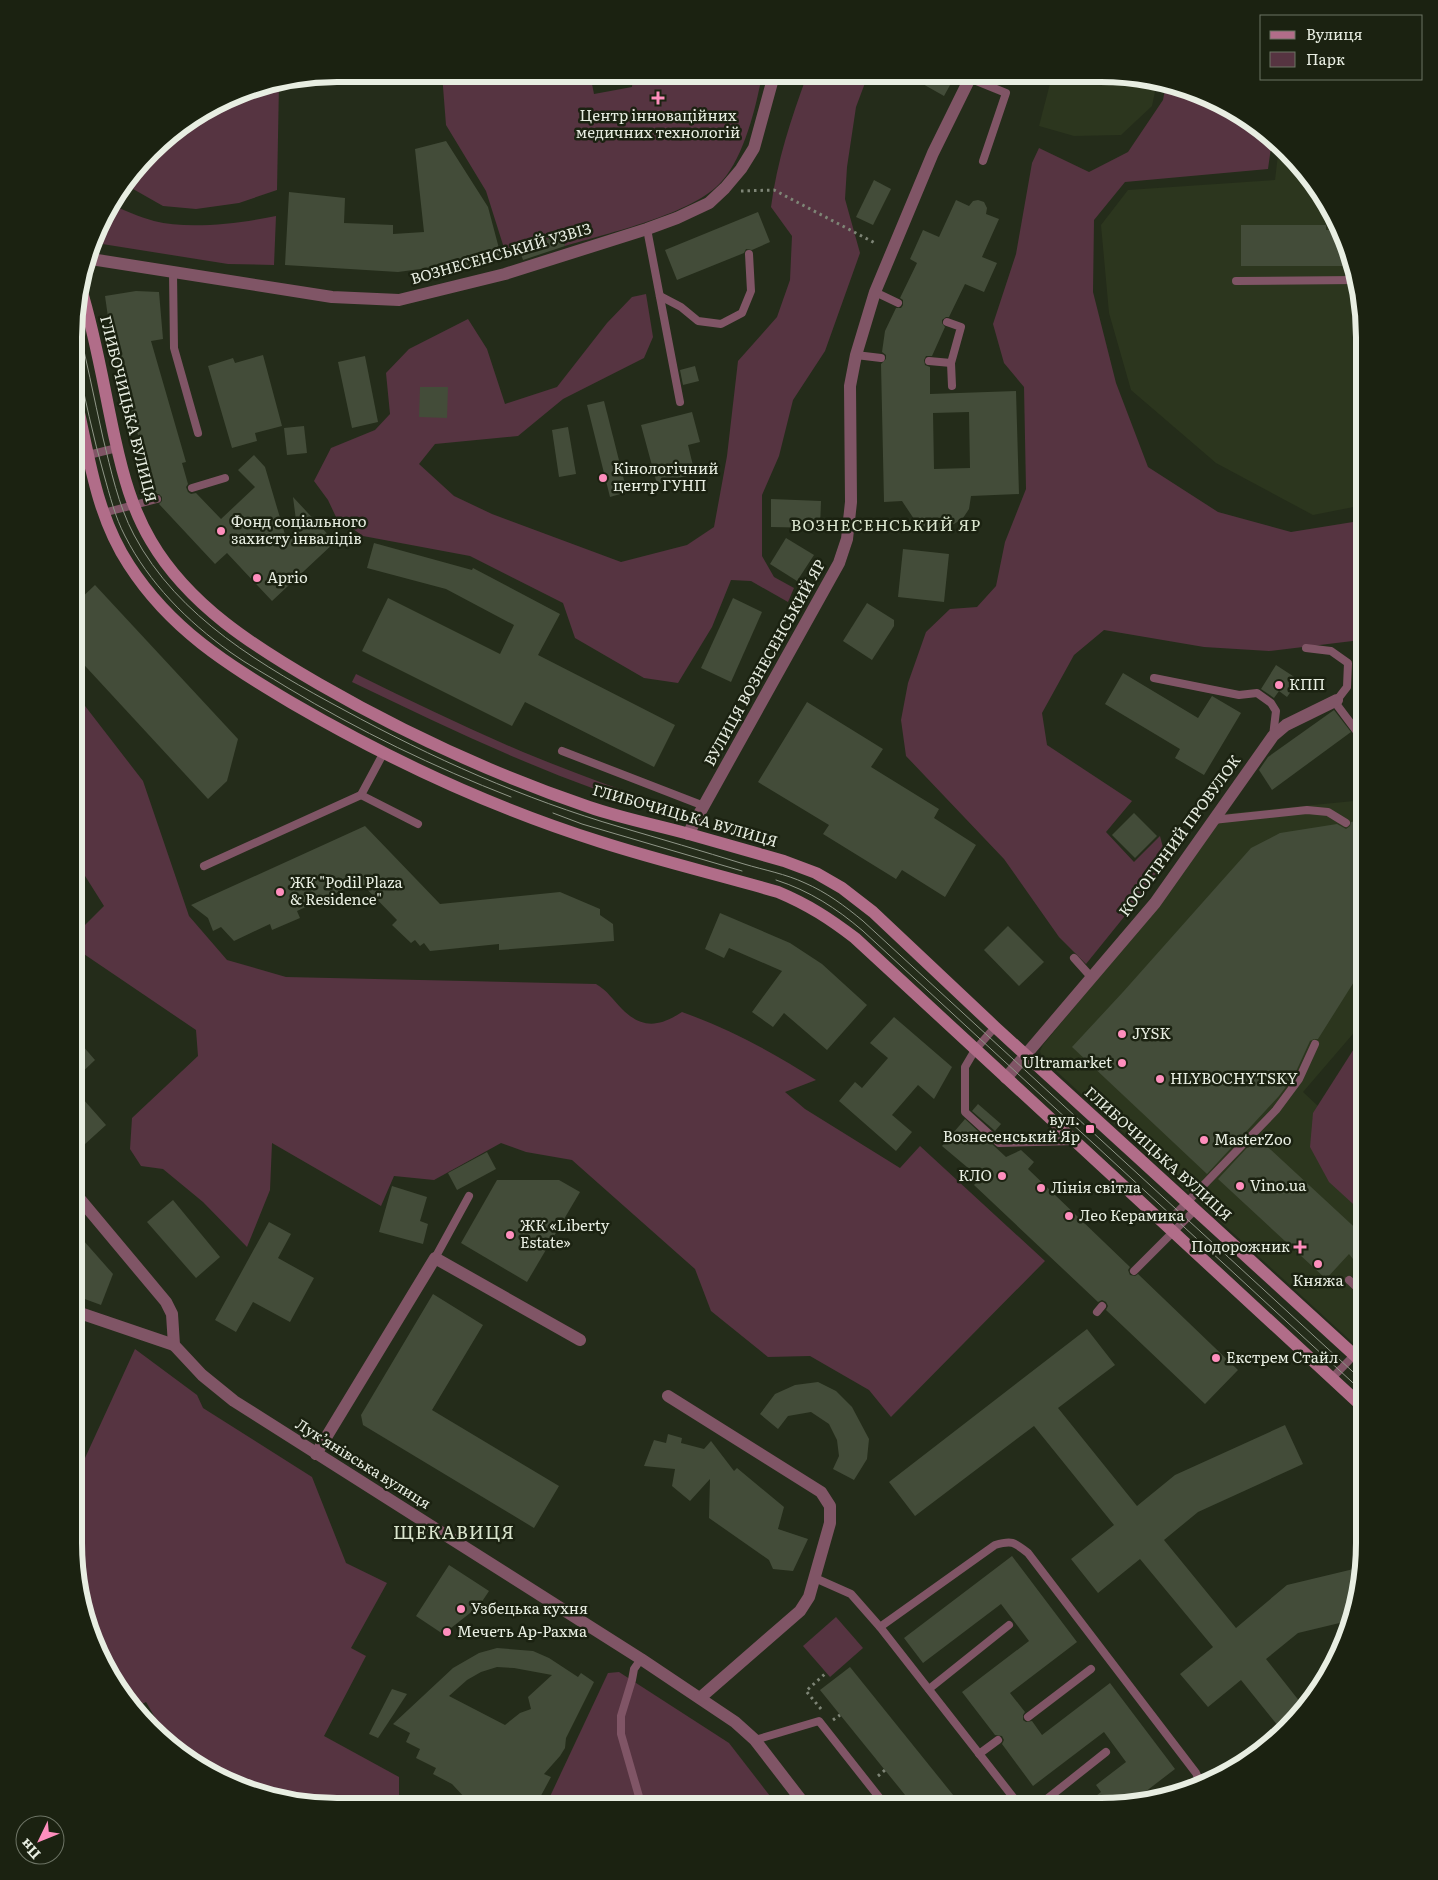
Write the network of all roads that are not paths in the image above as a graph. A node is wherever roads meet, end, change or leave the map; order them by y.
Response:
1 (772, 83) edge
2 (967, 83) edge
3 (984, 83) edge
4 (983, 161) dead end
5 (647, 229) junction
6 (749, 254) dead end
7 (95, 260) edge
8 (173, 273) junction
9 (1349, 280) edge
10 (1236, 281) dead end
11 (875, 292) junction
12 (660, 296) junction
13 (898, 302) dead end
14 (84, 308) edge
15 (947, 322) dead end
16 (856, 355) junction
17 (881, 358) dead end
18 (930, 362) dead end
19 (950, 363) junction
20 (952, 386) dead end
21 (680, 402) dead end
22 (198, 433) dead end
23 (117, 448) junction
24 (83, 457) edge
25 (83, 460) edge
26 (225, 478) dead end
27 (192, 488) dead end
28 (157, 498) dead end
29 (133, 505) junction
30 (103, 513) junction
31 (1306, 648) dead end
32 (1154, 678) dead end
33 (1336, 700) junction
34 (1356, 731) edge
35 (1273, 736) junction
36 (562, 751) dead end
37 (383, 754) junction
38 (361, 795) junction
39 (704, 806) junction
40 (1213, 820) junction
41 (1346, 823) dead end
42 (418, 824) dead end
43 (688, 834) junction
44 (204, 866) dead end
45 (1074, 958) dead end
46 (1092, 978) junction
47 (995, 1027) junction
48 (1315, 1044) dead end
49 (975, 1050) junction
50 (1025, 1056) junction
51 (1006, 1078) junction
52 (1074, 1141) junction
53 (469, 1196) dead end
54 (83, 1203) edge
55 (1191, 1206) junction
56 (1169, 1229) junction
57 (435, 1258) junction
58 (1134, 1271) dead end
59 (1348, 1280) dead end
60 (1356, 1287) edge
61 (83, 1314) edge
62 (580, 1340) dead end
63 (174, 1345) junction
64 (1354, 1355) joint
65 (1332, 1378) junction
66 (668, 1396) dead end
67 (1356, 1400) edge
68 (316, 1454) junction
69 (815, 1578) junction
70 (1009, 1625) dead end
71 (880, 1627) junction
72 (641, 1659) junction
73 (1091, 1669) dead end
74 (929, 1689) junction
75 (700, 1698) junction
76 (1028, 1717) dead end
77 (831, 1722) road end
78 (824, 1727) junction
79 (755, 1740) junction
80 (998, 1740) dead end
81 (1106, 1752) dead end
82 (980, 1754) junction
83 (876, 1778) road end
84 (1198, 1778) edge
85 (869, 1784) junction
86 (641, 1798) edge
87 (800, 1798) edge
88 (880, 1798) edge
89 (1014, 1798) edge
90 (1048, 1798) edge

1 - 5 street, ВОЗНЕСЕНСЬКИЙ УЗВІЗ
2 - 11 street, ВУЛИЦЯ ВОЗНЕСЕНСЬКИЙ ЯР
3 - 4 lane
5 - 8 street, ВОЗНЕСЕНСЬКИЙ УЗВІЗ
5 - 12 lane
6 - 12 lane
7 - 8 street, ВОЗНЕСЕНСЬКИЙ УЗВІЗ
8 - 22 lane
9 - 10 lane
11 - 13 lane
11 - 16 street, ВУЛИЦЯ ВОЗНЕСЕНСЬКИЙ ЯР
12 - 21 lane
14 - 23 main road, ГЛИБОЧИЦЬКА ВУЛИЦЯ
15 - 19 lane
16 - 17 lane
16 - 39 street, ВУЛИЦЯ ВОЗНЕСЕНСЬКИЙ ЯР
18 - 19 lane
19 - 20 lane
23 - 24 lane
23 - 29 main road, ГЛИБОЧИЦЬКА ВУЛИЦЯ
25 - 30 main road
26 - 27 lane
28 - 29 lane
29 - 30 lane
29 - 43 main road, ГЛИБОЧИЦЬКА ВУЛИЦЯ
30 - 37 main road
31 - 33 lane
32 - 35 lane
33 - 34 lane
33 - 35 street, КОСОГІРНИЙ ПРОВУЛОК
35 - 40 street, КОСОГІРНИЙ ПРОВУЛОК
36 - 39 lane
37 - 38 lane
37 - 49 main road
38 - 42 lane
38 - 44 lane
39 - 43 street, ВУЛИЦЯ ВОЗНЕСЕНСЬКИЙ ЯР
40 - 41 lane
40 - 46 street, КОСОГІРНИЙ ПРОВУЛОК
43 - 47 main road, ГЛИБОЧИЦЬКА ВУЛИЦЯ
45 - 46 lane
46 - 50 street, КОСОГІРНИЙ ПРОВУЛОК
47 - 49 lane
47 - 50 main road, ГЛИБОЧИЦЬКА ВУЛИЦЯ
48 - 55 lane
49 - 51 main road
49 - 52 lane
50 - 51 street, КОСОГІРНИЙ ПРОВУЛОК
50 - 55 main road, ГЛИБОЧИЦЬКА ВУЛИЦЯ
51 - 52 main road
52 - 56 main road
53 - 57 lane
54 - 63 street
55 - 56 lane
55 - 56 lane
55 - 64 main road, ГЛИБОЧИЦЬКА ВУЛИЦЯ
56 - 58 lane
56 - 65 main road
57 - 62 street
57 - 68 street
59 - 60 lane
61 - 63 street
63 - 68 street, Лукʼянівська вулиця
64 - 65 lane
65 - 67 main road
66 - 69 street
68 - 72 street, Лукʼянівська вулиця
69 - 71 lane
69 - 75 street
70 - 74 lane
71 - 74 lane
71 - 84 lane
72 - 75 street, Лукʼянівська вулиця
72 - 86 lane
73 - 76 lane
74 - 82 lane
75 - 79 street, Лукʼянівська вулиця
77 - 78 lane
78 - 79 lane
78 - 85 lane
79 - 87 street, Лукʼянівська вулиця
80 - 82 lane
81 - 90 lane
82 - 89 lane
83 - 85 lane
85 - 88 lane

